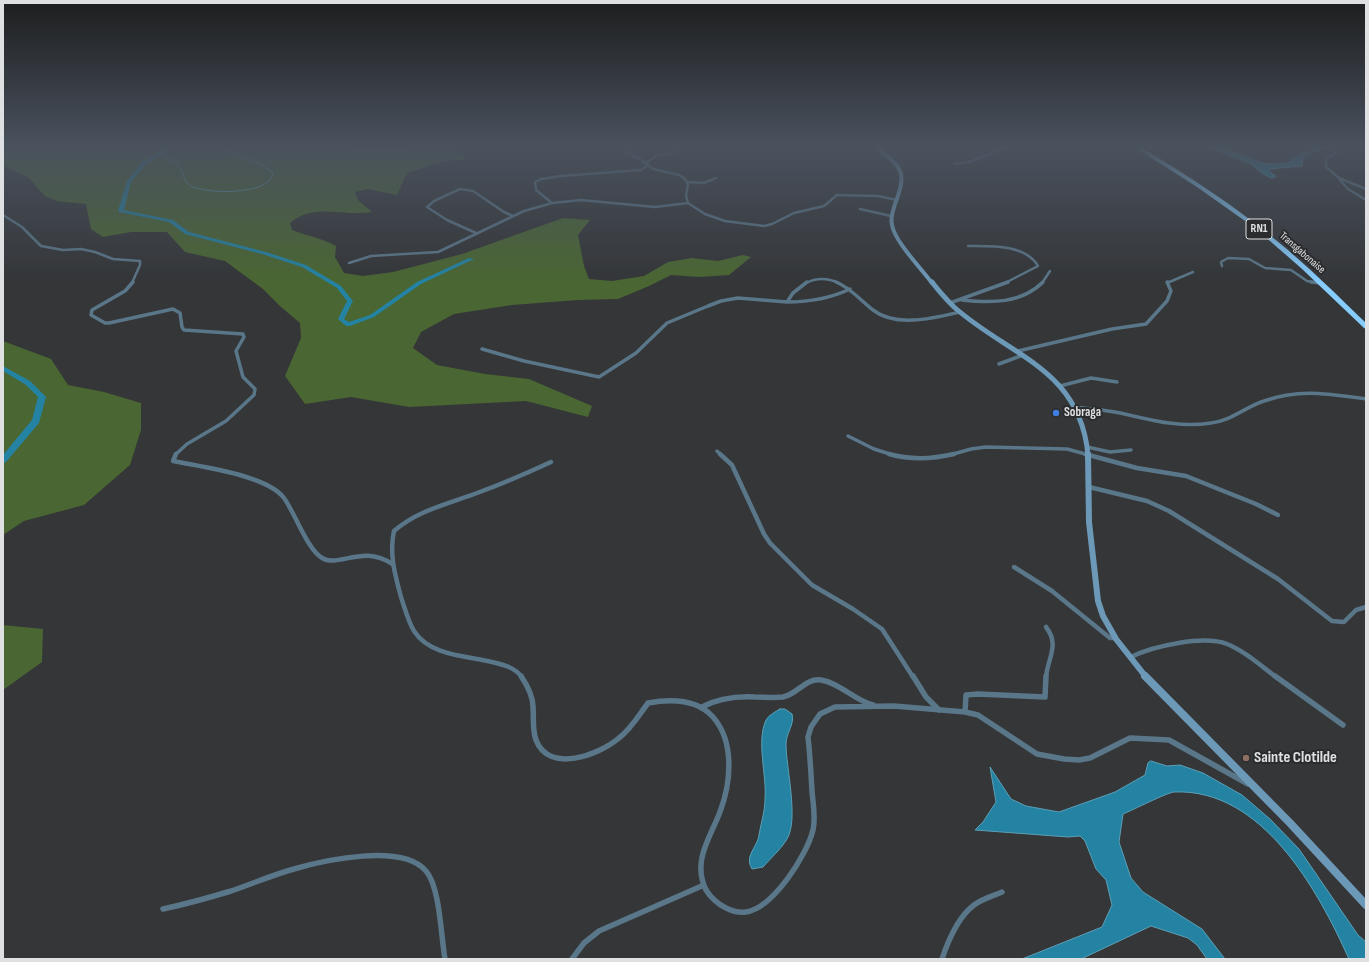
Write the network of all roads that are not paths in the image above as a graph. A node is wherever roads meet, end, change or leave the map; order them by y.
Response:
1 (452, 193) edge
2 (476, 193) edge
3 (540, 193) edge
4 (686, 193) edge
5 (900, 193) edge
6 (1209, 193) edge
7 (1214, 193) edge
8 (1354, 193) edge
9 (897, 200) junction
10 (1366, 200) edge
11 (552, 203) junction
12 (688, 203) junction
13 (860, 209) dead end
14 (3, 215) edge
15 (513, 216) junction
16 (891, 216) junction
17 (476, 233) junction
18 (968, 246) dead end
19 (349, 263) dead end
20 (1222, 266) dead end
21 (1050, 270) dead end
22 (1193, 272) dead end
23 (1321, 282) junction
24 (850, 289) junction
25 (962, 300) junction
26 (787, 302) junction
27 (950, 303) junction
28 (960, 312) junction
29 (1366, 322) edge
30 (1366, 327) edge
31 (482, 349) dead end
32 (1021, 353) junction
33 (999, 364) dead end
34 (1117, 382) dead end
35 (1060, 386) junction
36 (1366, 399) edge
37 (1075, 407) junction
38 (848, 436) dead end
39 (1087, 450) junction
40 (1131, 450) dead end
41 (717, 451) dead end
42 (551, 462) dead end
43 (1089, 487) junction
44 (1278, 515) dead end
45 (392, 564) junction
46 (1014, 567) dead end
47 (1366, 607) edge
48 (1046, 627) dead end
49 (1116, 638) junction
50 (1131, 657) junction
51 (875, 706) junction
52 (702, 707) junction
53 (939, 710) junction
54 (965, 712) junction
55 (1343, 725) dead end
56 (1258, 790) junction
57 (704, 885) junction
58 (1002, 892) dead end
59 (1366, 905) edge
60 (163, 909) dead end
61 (445, 959) edge
62 (572, 959) edge
63 (942, 959) edge

1 - 17 street
2 - 15 street
3 - 11 street
4 - 12 street
5 - 9 street
6 - 23 highway, Transgabonaise / RN1
7 - 29 highway, Transgabonaise / RN1
8 - 10 street
9 - 12 street
9 - 16 street
11 - 12 street
11 - 15 street
13 - 16 street
14 - 45 street
15 - 17 street
16 - 27 street
17 - 19 street
18 - 25 street
20 - 23 street
21 - 25 street
22 - 32 street
23 - 30 highway, Transgabonaise / RN1
24 - 26 street
24 - 26 street
24 - 28 street
25 - 27 street
26 - 31 street
27 - 28 street
28 - 32 street
32 - 33 street
32 - 35 street
34 - 35 street
35 - 37 street
36 - 37 street
37 - 39 street
38 - 39 street
39 - 40 street
39 - 43 street
39 - 44 street
41 - 53 street
42 - 45 street
43 - 47 street
43 - 49 street
45 - 52 street
46 - 49 street
48 - 54 street
49 - 50 street
50 - 55 street
50 - 56 street
51 - 52 street
51 - 53 street
51 - 57 street
52 - 57 street
53 - 54 street
54 - 56 street
56 - 59 street
57 - 62 street
58 - 63 street
60 - 61 street

